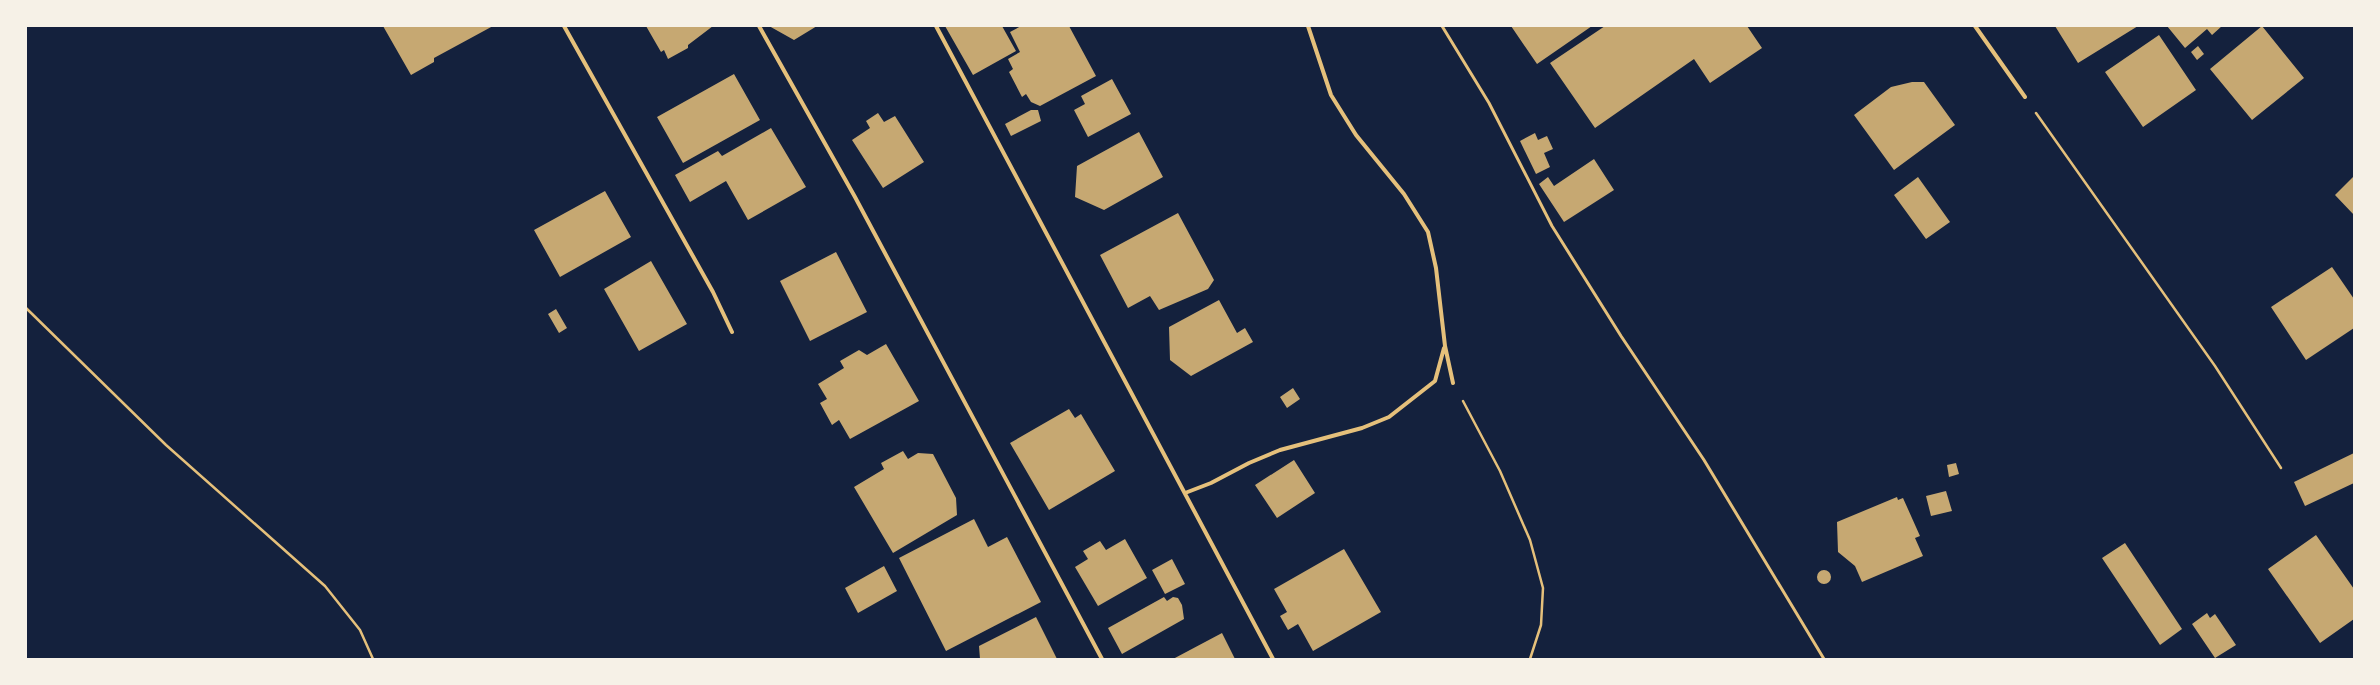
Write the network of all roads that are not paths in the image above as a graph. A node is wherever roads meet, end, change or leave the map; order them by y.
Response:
1 (564, 26) edge
2 (759, 26) edge
3 (936, 26) edge
4 (1308, 26) edge
5 (1442, 26) edge
6 (1975, 26) edge
7 (2025, 97) road end
8 (732, 332) dead end
9 (1445, 346) junction
10 (1454, 383) road end
11 (1185, 493) junction
12 (1102, 659) edge
13 (1273, 659) edge
14 (1824, 659) edge

1 - 8 street
2 - 12 street
3 - 11 street
4 - 9 street
5 - 14 lane
6 - 7 street
9 - 10 street
9 - 11 street
11 - 13 street

